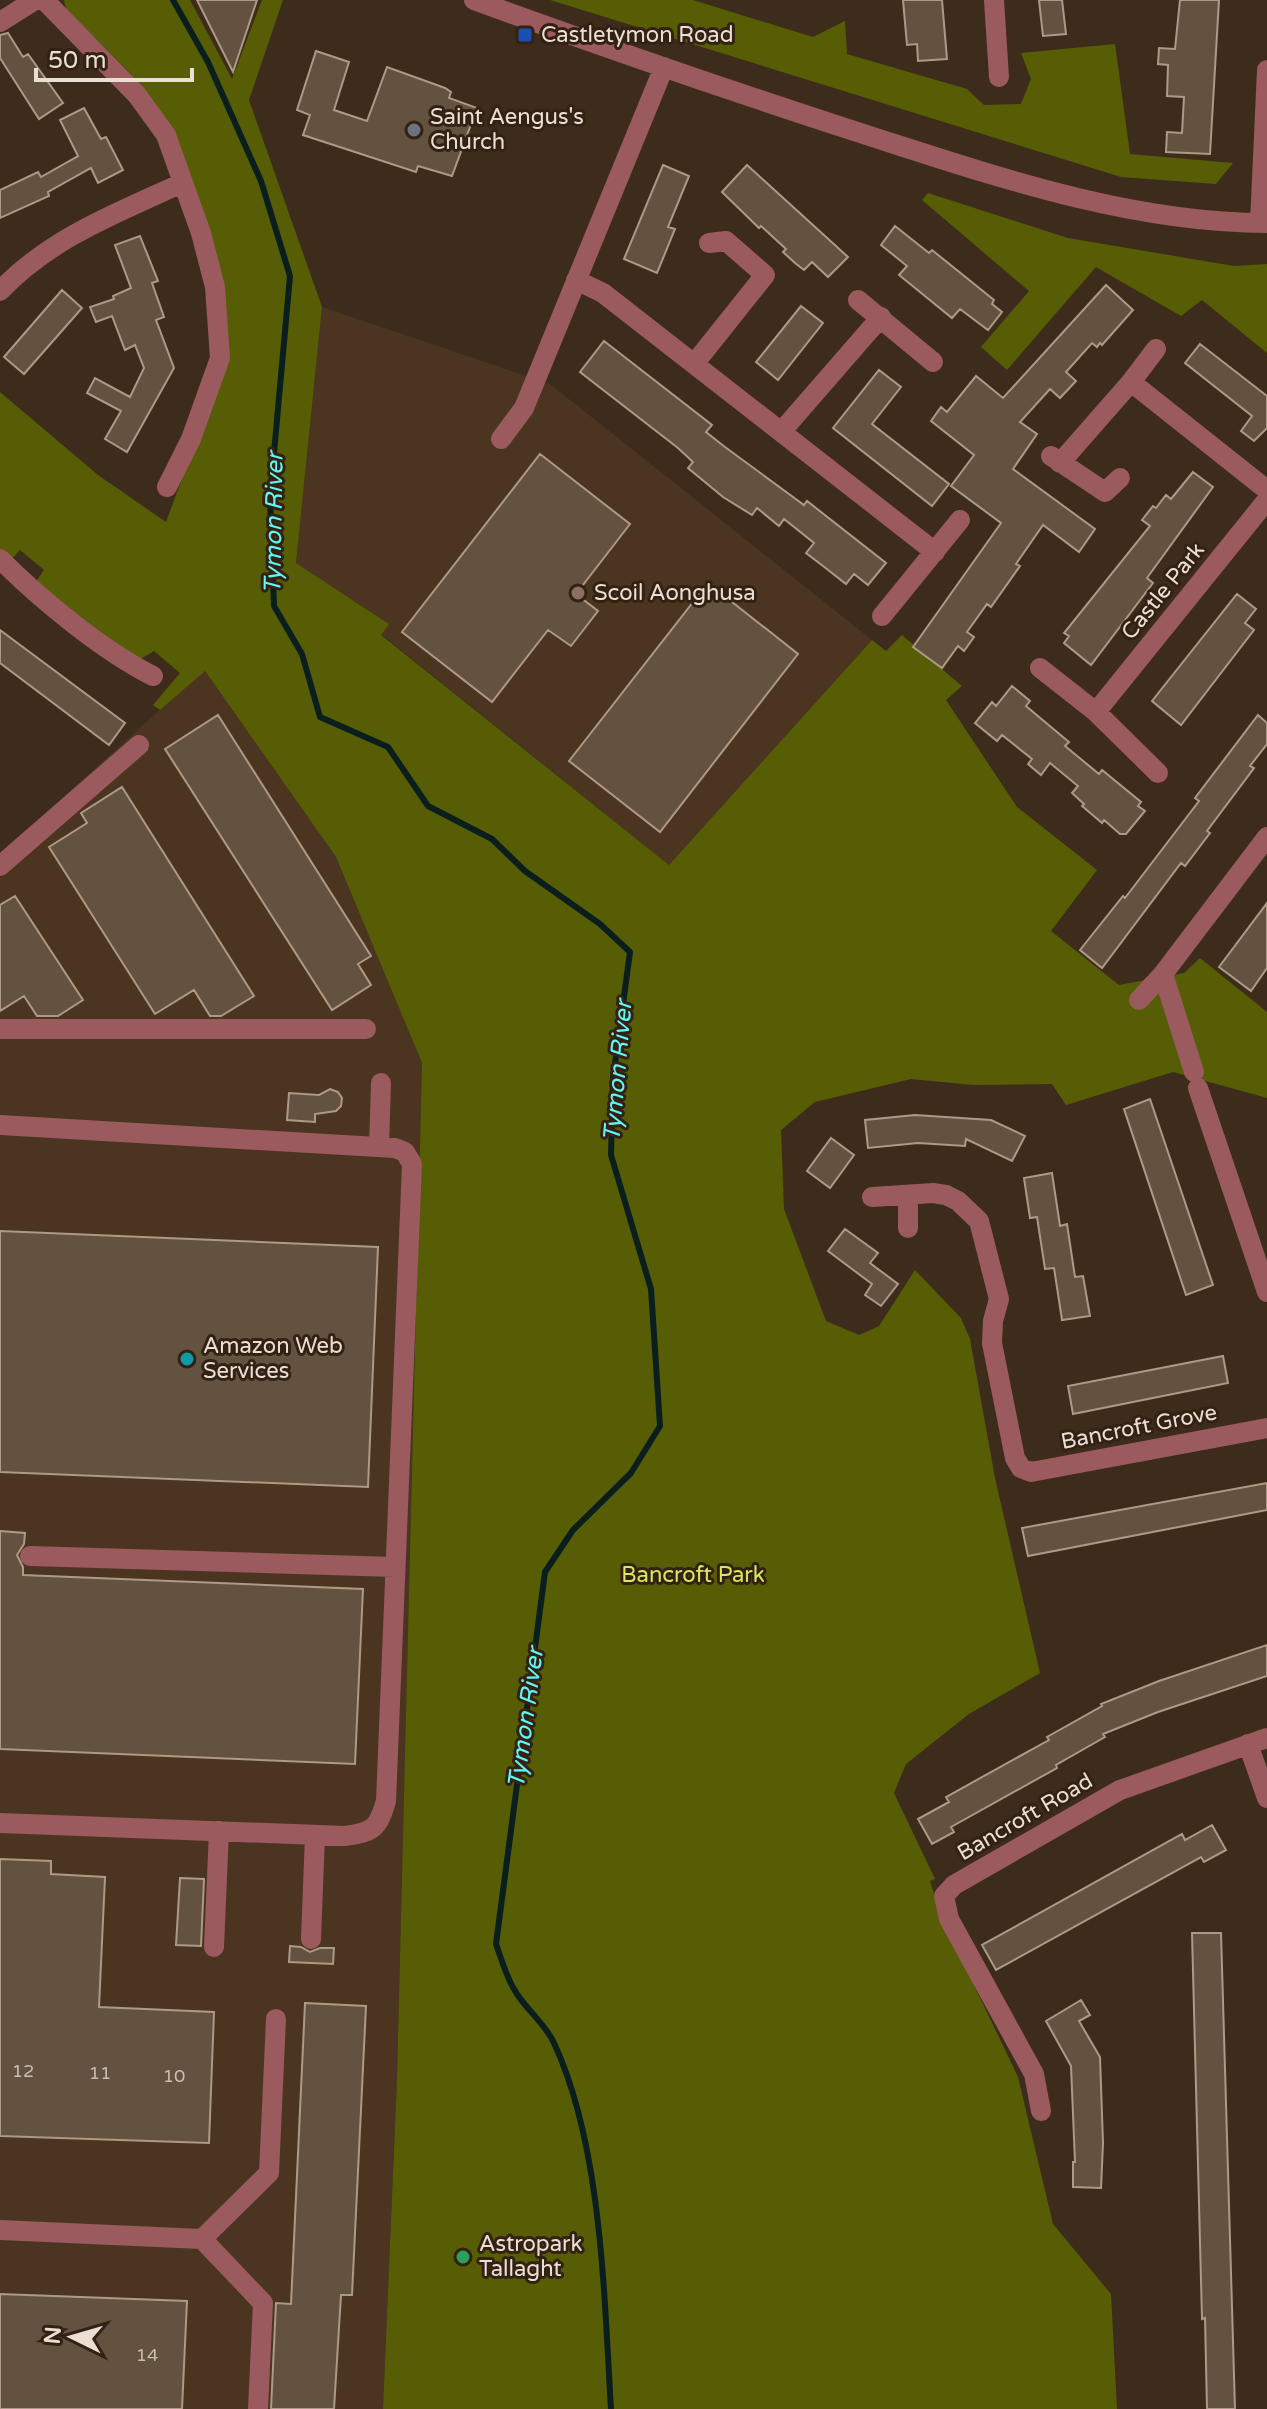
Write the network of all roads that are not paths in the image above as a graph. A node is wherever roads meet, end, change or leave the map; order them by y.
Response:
1 (35, 0) edge
2 (44, 0) edge
3 (474, 0) edge
4 (994, 0) edge
5 (0, 22) edge
6 (664, 67) junction
7 (1267, 70) edge
8 (999, 77) dead end
9 (182, 183) junction
10 (1264, 223) edge
11 (709, 243) dead end
12 (576, 280) junction
13 (0, 291) edge
14 (858, 300) dead end
15 (881, 317) junction
16 (1156, 349) dead end
17 (933, 362) dead end
18 (694, 364) junction
19 (1131, 382) junction
20 (781, 432) junction
21 (501, 439) dead end
22 (1120, 478) dead end
23 (167, 487) dead end
24 (1267, 490) edge
25 (1267, 500) edge
26 (960, 520) dead end
27 (935, 552) junction
28 (0, 559) edge
29 (882, 616) dead end
30 (1040, 668) dead end
31 (153, 676) dead end
32 (1096, 712) junction
33 (139, 745) dead end
34 (1158, 773) dead end
35 (1267, 837) edge
36 (0, 866) edge
37 (1163, 974) junction
38 (1139, 1000) dead end
39 (0, 1029) edge
40 (366, 1029) dead end
41 (381, 1083) dead end
42 (0, 1125) edge
43 (379, 1147) junction
44 (908, 1195) junction
45 (872, 1197) dead end
46 (908, 1228) dead end
47 (1267, 1292) edge
48 (1267, 1428) edge
49 (30, 1556) dead end
50 (395, 1567) junction
51 (1258, 1741) edge
52 (1267, 1798) edge
53 (0, 1823) edge
54 (219, 1831) junction
55 (315, 1835) junction
56 (311, 1939) dead end
57 (214, 1947) dead end
58 (276, 2019) dead end
59 (1041, 2111) dead end
60 (0, 2230) edge
61 (202, 2239) junction
62 (258, 2409) edge

1 - 5 street
2 - 9 street
3 - 6 street
4 - 8 street
6 - 10 street
6 - 12 street
7 - 10 street
9 - 13 street
9 - 23 street
11 - 18 street
12 - 18 street
12 - 21 street
14 - 15 street
15 - 17 street
15 - 20 street
16 - 19 street
18 - 20 street
19 - 22 street
19 - 24 street
20 - 27 street
25 - 32 street, Castle Park
26 - 27 street
27 - 29 street
28 - 31 street
30 - 32 street
32 - 34 street
33 - 36 street
35 - 37 street
37 - 38 street
37 - 47 street
39 - 40 street
41 - 43 street
42 - 43 street
43 - 50 street
44 - 45 street
44 - 46 street
44 - 48 street, Bancroft Grove
49 - 50 street
50 - 55 street
51 - 52 street
51 - 59 street, Bancroft Road
53 - 54 street
54 - 55 street
54 - 57 street
55 - 56 street
58 - 61 street
60 - 61 street
61 - 62 street

